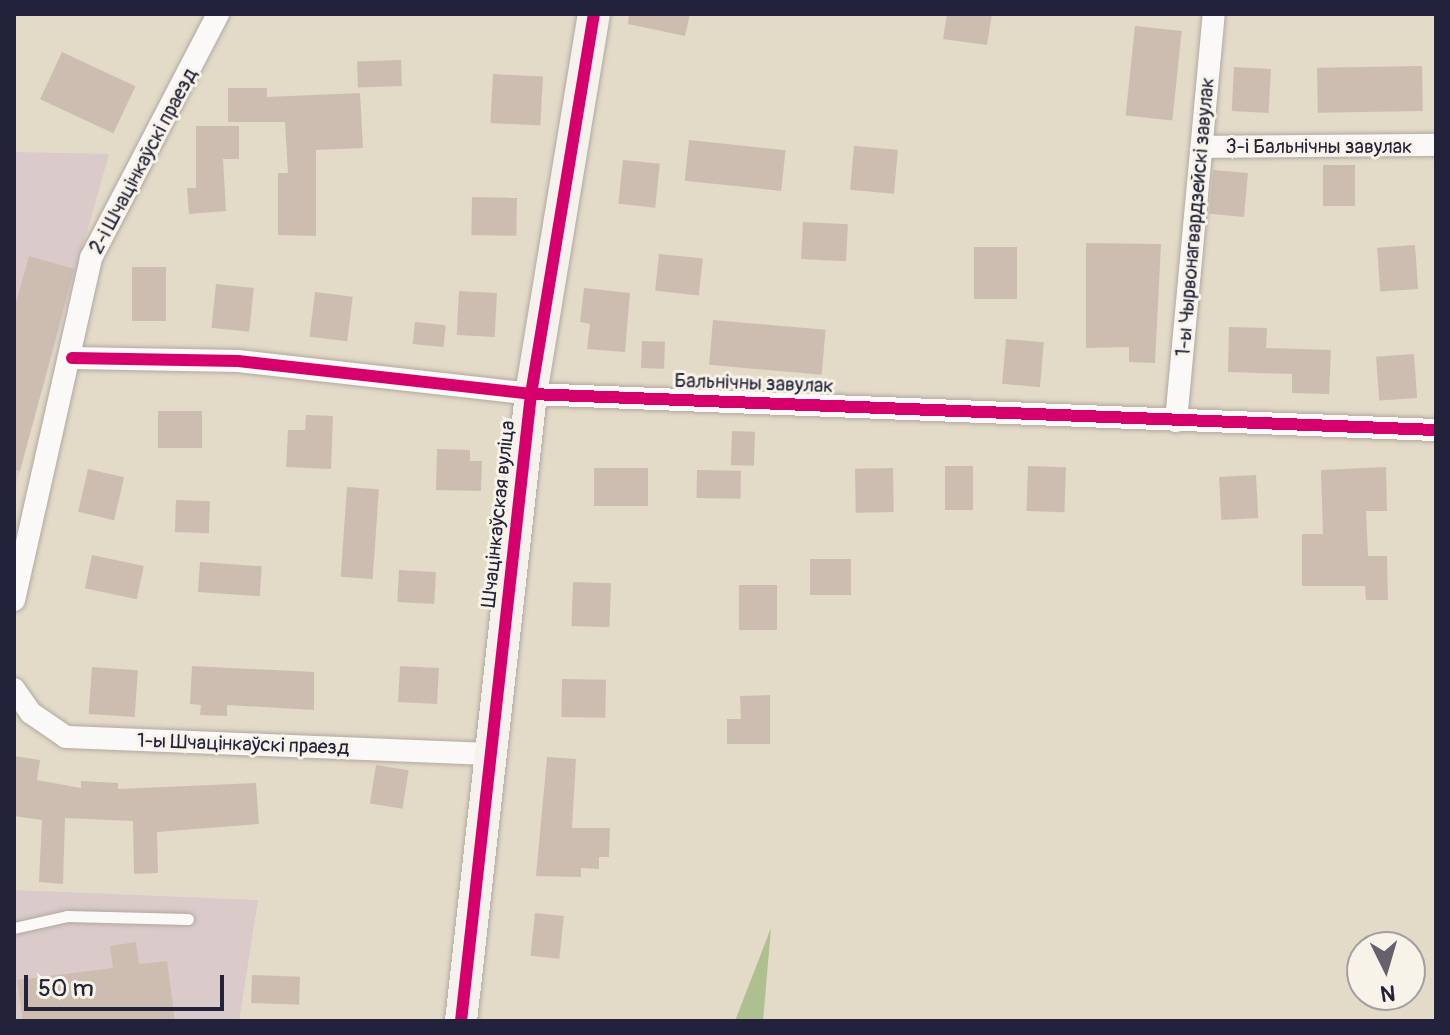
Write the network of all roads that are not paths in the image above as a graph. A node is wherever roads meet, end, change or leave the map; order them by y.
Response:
1 (218, 14) edge
2 (594, 14) edge
3 (1214, 14) edge
4 (1436, 145) edge
5 (1202, 147) junction
6 (72, 358) junction
7 (531, 394) junction
8 (1176, 421) junction
9 (1436, 430) edge
10 (21, 521) edge
11 (14, 600) edge
12 (14, 689) edge
13 (491, 754) junction
14 (188, 919) dead end
15 (14, 928) edge
16 (461, 1021) edge

1 - 6 street, 2-і Шчацінкаўскі праезд
2 - 7 street, Шчацінкаўская вуліца
3 - 5 street, 1-ы Чырвонагвардзейскі завулак
4 - 5 street, 3-і Бальнічны завулак
5 - 8 street, 1-ы Чырвонагвардзейскі завулак
6 - 7 street, Бальнічны завулак
6 - 10 street
7 - 8 street, Бальнічны завулак
7 - 13 street, Шчацінкаўская вуліца
8 - 9 street, Бальнічны завулак
10 - 11 street
12 - 13 street, 1-ы Шчацінкаўскі праезд
13 - 16 street, Шчацінкаўская вуліца
14 - 15 lane

